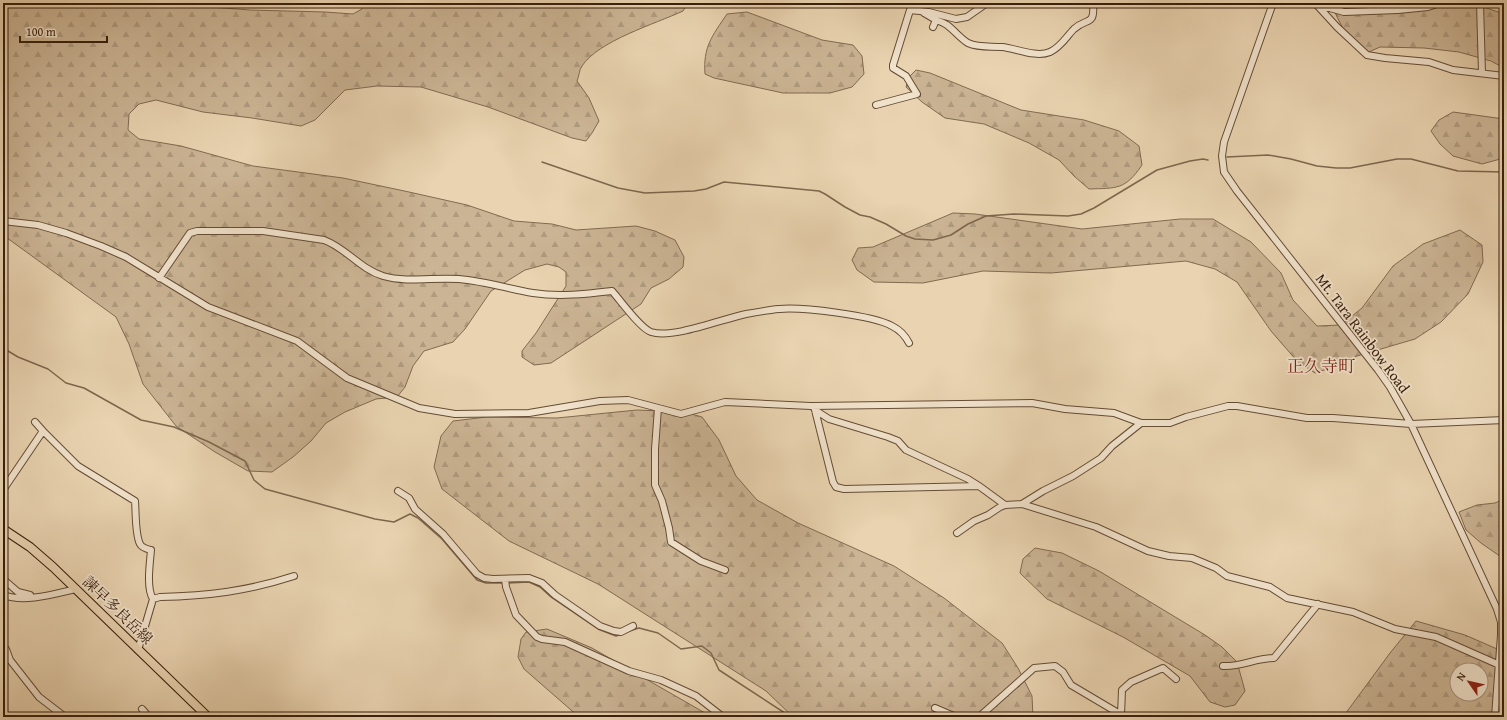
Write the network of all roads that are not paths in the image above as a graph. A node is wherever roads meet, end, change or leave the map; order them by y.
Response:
1 (987, 3) edge
2 (1093, 3) edge
3 (1273, 3) edge
4 (1440, 3) edge
5 (1480, 3) edge
6 (1316, 4) edge
7 (921, 11) junction
8 (936, 20) junction
9 (933, 27) dead end
10 (1482, 73) junction
11 (1504, 76) edge
12 (876, 104) dead end
13 (3, 221) edge
14 (159, 278) junction
15 (909, 343) dead end
16 (658, 408) junction
17 (814, 408) junction
18 (1504, 420) edge
19 (34, 422) dead end
20 (1141, 423) junction
21 (1411, 424) junction
22 (43, 431) junction
23 (980, 486) junction
24 (3, 490) edge
25 (398, 491) dead end
26 (1022, 504) junction
27 (1005, 505) junction
28 (4, 531) edge
29 (957, 533) dead end
30 (725, 570) dead end
31 (294, 576) dead end
32 (3, 579) edge
33 (506, 579) junction
34 (76, 589) junction
35 (3, 595) edge
36 (38, 596) junction
37 (153, 598) junction
38 (1318, 604) junction
39 (633, 626) dead end
40 (3, 646) edge
41 (138, 650) junction
42 (1223, 666) dead end
43 (1502, 666) edge
44 (1176, 679) dead end
45 (935, 708) dead end
46 (142, 709) dead end
47 (1123, 716) edge
48 (65, 717) edge
49 (149, 717) edge
50 (208, 717) edge
51 (723, 717) edge
52 (956, 717) edge
53 (979, 717) edge
54 (1495, 717) edge

1 - 7 street
2 - 8 street
3 - 21 street, Mt. Tara Rainbow Road
4 - 6 street
5 - 10 street
6 - 10 street
7 - 8 street
7 - 12 street
8 - 9 street
10 - 11 street
13 - 14 street
14 - 15 street
14 - 16 street
16 - 17 street
16 - 30 street
17 - 20 street
17 - 23 street
17 - 23 street
18 - 21 street
19 - 22 street
20 - 21 street
20 - 26 street
21 - 43 street, Mt. Tara Rainbow Road
22 - 24 street
22 - 37 street
23 - 27 street
25 - 33 street
26 - 27 street
26 - 38 street
27 - 29 street
28 - 34 main road, 諫早多良岳線
31 - 37 street
32 - 36 street
33 - 39 street
33 - 51 street
34 - 36 street
34 - 41 main road, 諫早多良岳線
35 - 36 street
37 - 41 street
38 - 42 street
38 - 43 street
40 - 48 street
41 - 50 main road, 諫早多良岳線
43 - 54 street, Mt. Tara Rainbow Road
44 - 47 street
45 - 52 street
46 - 49 street
47 - 53 street

